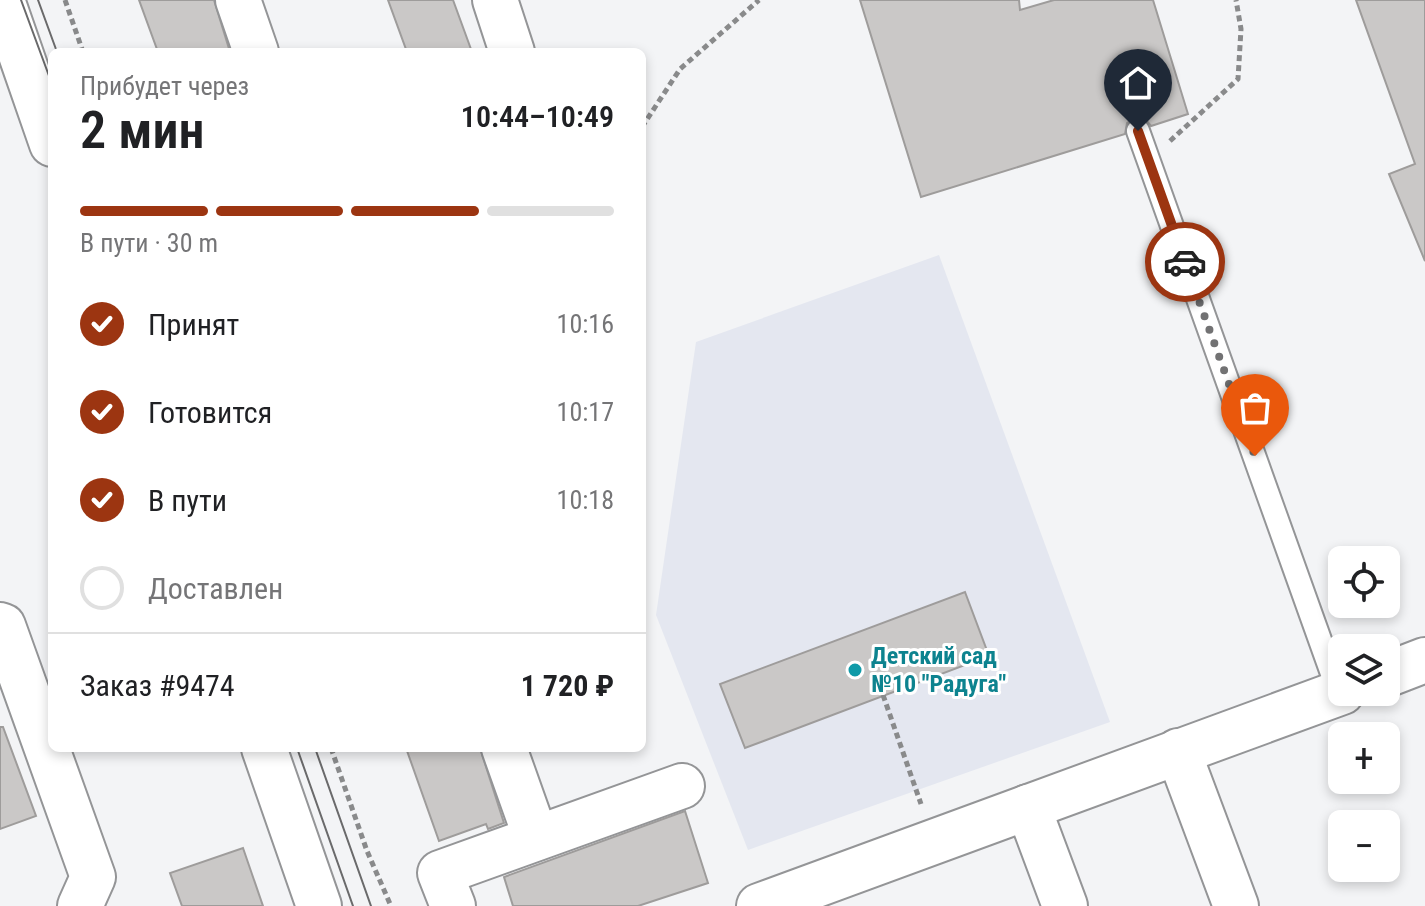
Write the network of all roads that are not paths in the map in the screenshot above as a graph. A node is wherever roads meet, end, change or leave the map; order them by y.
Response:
1 (2, 0) edge
2 (238, 0) edge
3 (495, 0) edge
4 (255, 48) edge
5 (511, 48) edge
6 (1138, 131) dead end
7 (48, 132) edge
8 (0, 625) edge
9 (1328, 656) edge
10 (1425, 660) edge
11 (1400, 670) edge
12 (1328, 697) edge
13 (1178, 751) junction
14 (48, 752) edge
15 (48, 752) edge
16 (265, 752) edge
17 (505, 752) edge
18 (682, 786) dead end
19 (1028, 807) junction
20 (536, 838) junction
21 (80, 906) edge
22 (319, 906) edge
23 (453, 906) edge
24 (759, 906) edge
25 (1065, 906) edge
26 (1236, 906) edge

1 - 7 street
2 - 4 street
3 - 5 street
6 - 9 lane
8 - 15 street
10 - 11 street
12 - 13 street
13 - 19 street
13 - 26 street
14 - 21 street
16 - 22 street
17 - 20 street
18 - 20 street
19 - 24 street
19 - 25 street
20 - 23 street

